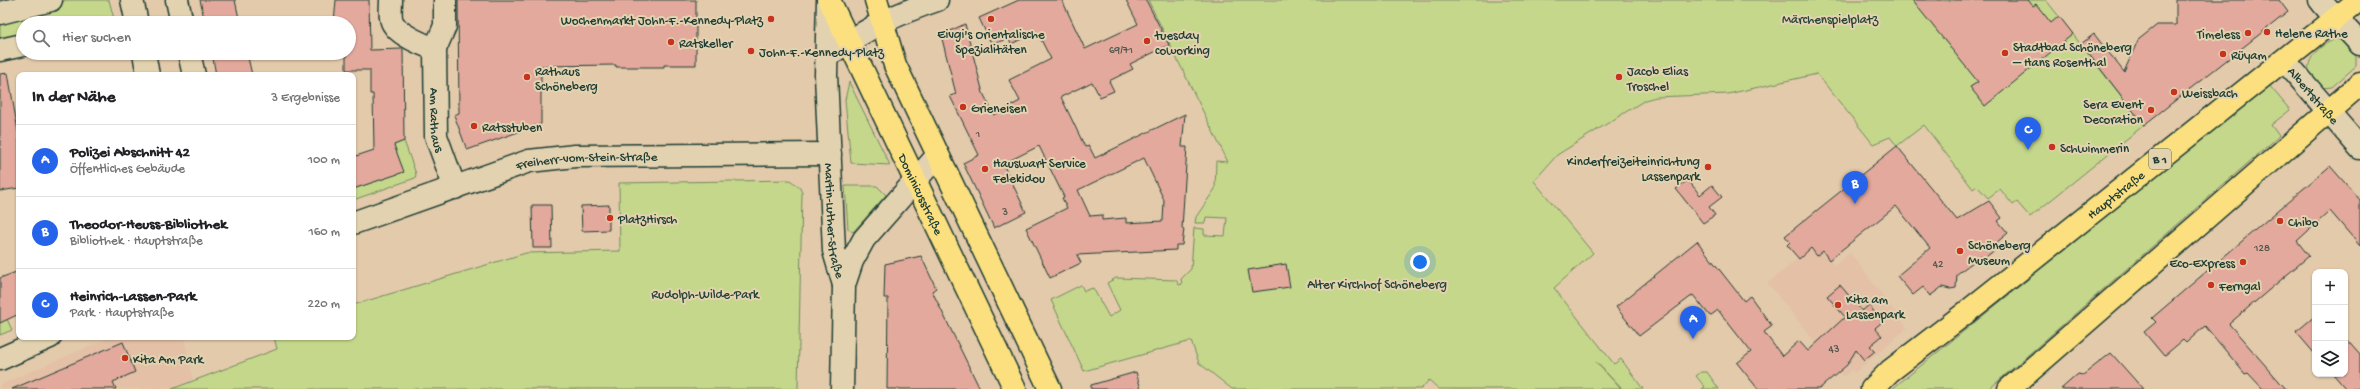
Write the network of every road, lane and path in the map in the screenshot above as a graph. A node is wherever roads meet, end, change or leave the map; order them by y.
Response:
1 (51, 0) edge
2 (132, 0) edge
3 (177, 0) edge
4 (391, 0) edge
5 (445, 0) edge
6 (828, 0) edge
7 (876, 0) edge
8 (937, 0) edge
9 (2320, 0) edge
10 (2359, 0) edge
11 (0, 13) edge
12 (135, 16) edge
13 (180, 16) edge
14 (2335, 19) junction
15 (882, 24) junction
16 (849, 41) junction
17 (2360, 44) edge
18 (16, 47) edge
19 (0, 50) edge
20 (435, 50) junction
21 (826, 58) junction
22 (145, 60) edge
23 (191, 60) edge
24 (2284, 60) junction
25 (147, 72) edge
26 (193, 72) edge
27 (2360, 84) edge
28 (2328, 111) junction
29 (2360, 148) edge
30 (830, 154) junction
31 (937, 156) junction
32 (916, 181) junction
33 (455, 188) junction
34 (356, 222) edge
35 (844, 285) junction
36 (43, 340) edge
37 (0, 359) edge
38 (842, 389) edge
39 (1014, 389) edge
40 (1050, 389) edge
41 (1872, 389) edge
42 (2009, 389) edge

1 - 11 street
2 - 12 street
3 - 13 street
4 - 20 street
5 - 20 street, Am Rathaus
6 - 16 main road, Dominicusstraße
6 - 21 street
7 - 15 main road
8 - 15 street
9 - 14 street
10 - 14 main road, Hauptstraße / B 1
14 - 17 street
14 - 24 main road, Hauptstraße / B 1
15 - 16 street
15 - 31 main road
16 - 21 street
16 - 32 main road, Dominicusstraße
18 - 19 street
20 - 33 street, Am Rathaus
21 - 30 street
22 - 25 street
23 - 26 street
24 - 28 street, Albertstraße
24 - 41 main road, Hauptstraße / B 1
27 - 28 main road
28 - 29 street, Albertstraße
28 - 42 main road
30 - 33 street, Freiherr-vom-Stein-Straße
30 - 35 street, Martin-Luther-Straße
31 - 32 street, Martin-Luther-Straße
31 - 40 main road
32 - 35 street, Martin-Luther-Straße
32 - 39 main road, Dominicusstraße
33 - 34 street, Freiherr-vom-Stein-Straße
35 - 38 street, Martin-Luther-Straße
36 - 37 street

